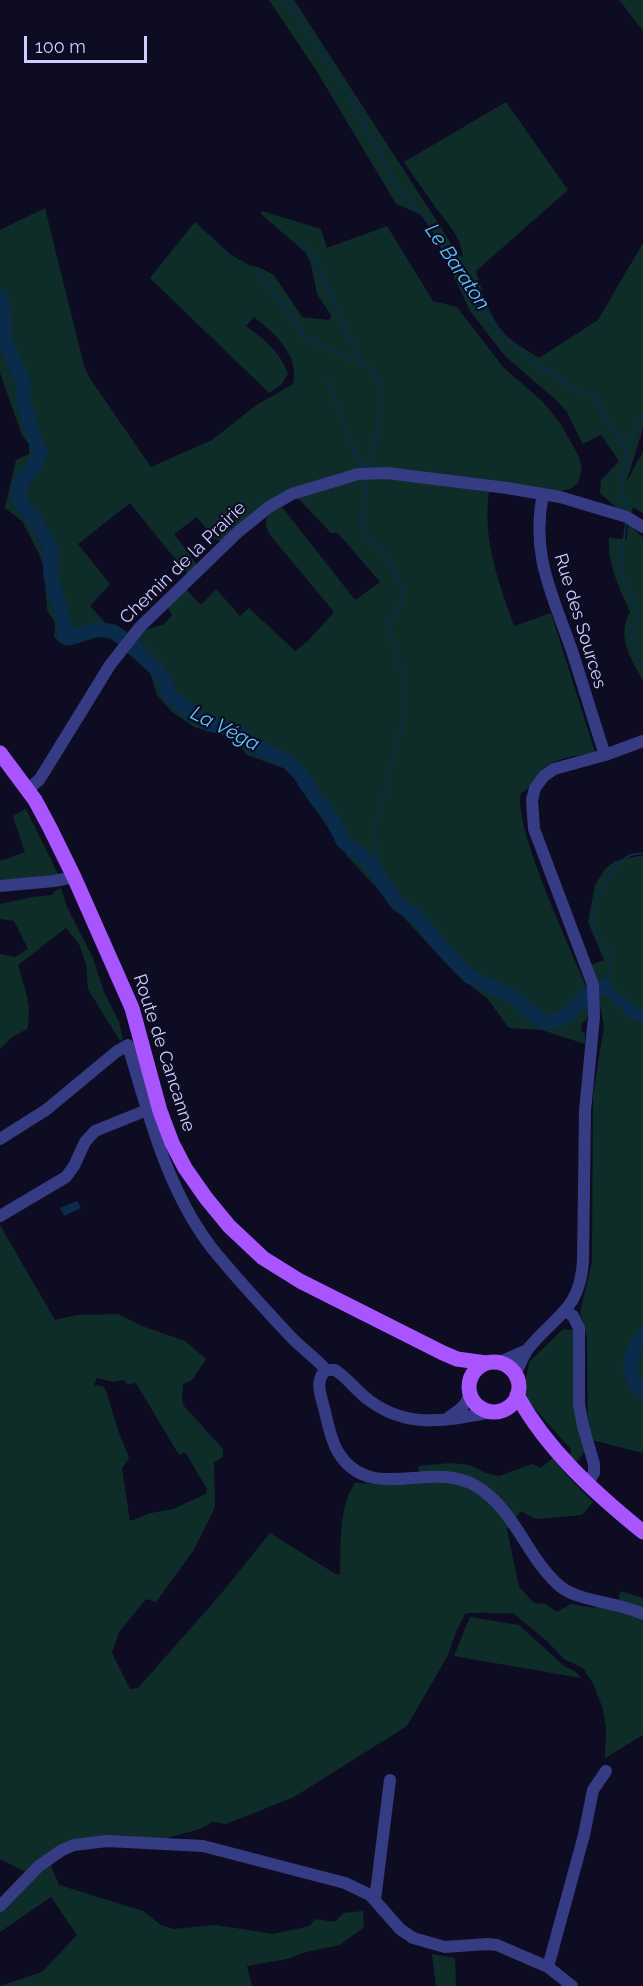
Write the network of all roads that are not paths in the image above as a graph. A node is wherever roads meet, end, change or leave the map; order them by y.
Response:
1 (543, 494) junction
2 (643, 527) edge
3 (643, 741) edge
4 (0, 753) edge
5 (605, 755) junction
6 (28, 789) junction
7 (74, 877) junction
8 (0, 886) edge
9 (147, 1110) junction
10 (0, 1139) edge
11 (0, 1216) edge
12 (566, 1311) junction
13 (527, 1350) junction
14 (443, 1353) junction
15 (493, 1363) junction
16 (326, 1370) junction
17 (515, 1375) junction
18 (469, 1388) junction
19 (517, 1395) junction
20 (497, 1411) junction
21 (443, 1421) junction
22 (534, 1424) junction
23 (587, 1484) junction
24 (643, 1532) edge
25 (643, 1614) edge
26 (606, 1771) dead end
27 (390, 1780) dead end
28 (375, 1900) junction
29 (0, 1906) edge
30 (548, 1967) junction
31 (572, 1986) edge

1 - 2 street, Chemin de la Prairie
1 - 5 street, Rue des Sources
1 - 6 street, Chemin de la Prairie
3 - 5 street
4 - 6 main road, Route de Cancanne
5 - 12 street
6 - 7 main road, Route de Cancanne
7 - 8 street
7 - 14 main road, Route de Cancanne
9 - 10 street
9 - 11 street
9 - 16 street
12 - 13 street
12 - 23 street
13 - 15 street
13 - 17 street
14 - 15 main road, Route de Cancanne
14 - 18 main road, Route de Cancanne
15 - 17 main road
15 - 18 main road
16 - 21 street
16 - 25 street
17 - 19 main road
18 - 20 main road
18 - 21 street
19 - 20 main road
19 - 22 main road
20 - 21 street
20 - 22 main road
22 - 23 main road
23 - 24 main road
26 - 30 street
27 - 28 street
28 - 29 street
28 - 30 street
30 - 31 street

